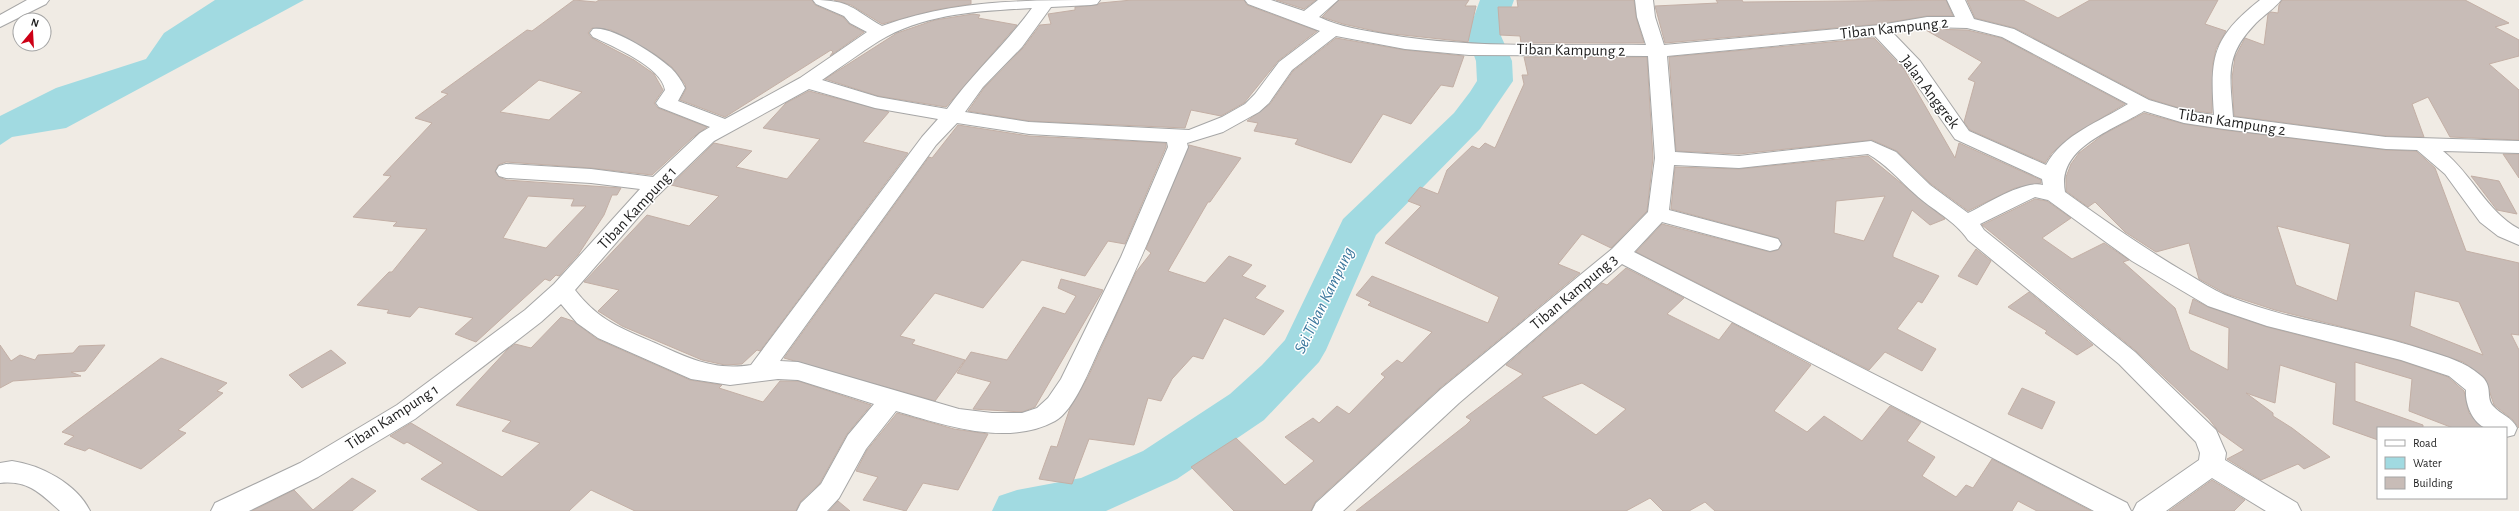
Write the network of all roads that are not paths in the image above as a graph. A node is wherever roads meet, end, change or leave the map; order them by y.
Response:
1 (40, 0) edge
2 (822, 0) edge
3 (1091, 0) edge
4 (1254, 0) edge
5 (1329, 0) edge
6 (1644, 0) edge
7 (1956, 0) edge
8 (2272, 0) edge
9 (1018, 2) edge
10 (1046, 2) junction
11 (954, 5) edge
12 (4, 17) edge
13 (1307, 18) junction
14 (1967, 23) junction
15 (1333, 30) junction
16 (1880, 30) junction
17 (882, 32) junction
18 (599, 33) dead end
19 (1657, 51) junction
20 (807, 82) junction
21 (2142, 104) junction
22 (952, 116) junction
23 (2224, 124) junction
24 (725, 126) junction
25 (1176, 139) junction
26 (2423, 144) junction
27 (2519, 147) edge
28 (1665, 158) junction
29 (506, 171) dead end
30 (658, 184) junction
31 (2054, 185) junction
32 (1658, 214) junction
33 (1969, 224) junction
34 (2519, 238) edge
35 (1770, 244) dead end
36 (1620, 254) junction
37 (562, 290) junction
38 (760, 370) junction
39 (890, 401) junction
40 (2504, 427) edge
41 (2211, 465) junction
42 (0, 473) edge
43 (1336, 508) edge
44 (77, 511) edge
45 (224, 511) edge
46 (810, 511) edge
47 (2118, 511) edge
48 (2146, 511) edge
49 (2288, 511) edge

1 - 12 street
2 - 17 street
3 - 10 street, Tiban Kampung 1
4 - 13 street, Tiban Kampung 2
5 - 13 street
6 - 19 street
7 - 14 street
8 - 23 street
9 - 10 street, Tiban Kampung 1
9 - 11 street, Tiban Kampung 1
10 - 22 street
11 - 17 street, Tiban Kampung 1
13 - 15 street, Tiban Kampung 2
14 - 16 street, Tiban Kampung 2
14 - 21 street, Tiban Kampung 2
15 - 19 street, Tiban Kampung 2
15 - 25 street
16 - 19 street, Tiban Kampung 2
16 - 31 street, Jalan Anggrek
17 - 20 street, Tiban Kampung 1
18 - 24 street
19 - 28 street
20 - 22 street
20 - 24 street, Tiban Kampung 1
21 - 23 street, Tiban Kampung 2
21 - 31 street
22 - 25 street
22 - 38 street
23 - 26 street, Tiban Kampung 2
24 - 30 street, Tiban Kampung 1
25 - 39 street
26 - 27 street, Tiban Kampung 2
26 - 34 street
28 - 32 street
28 - 33 street
29 - 30 street
30 - 37 street, Tiban Kampung 1
31 - 33 street
31 - 40 street
32 - 35 street
32 - 36 street, Tiban Kampung 3
33 - 41 street
36 - 43 street, Tiban Kampung 3
36 - 47 street
37 - 38 street
37 - 45 street, Tiban Kampung 1
38 - 39 street
39 - 46 street
41 - 48 street
41 - 49 street
42 - 44 street

